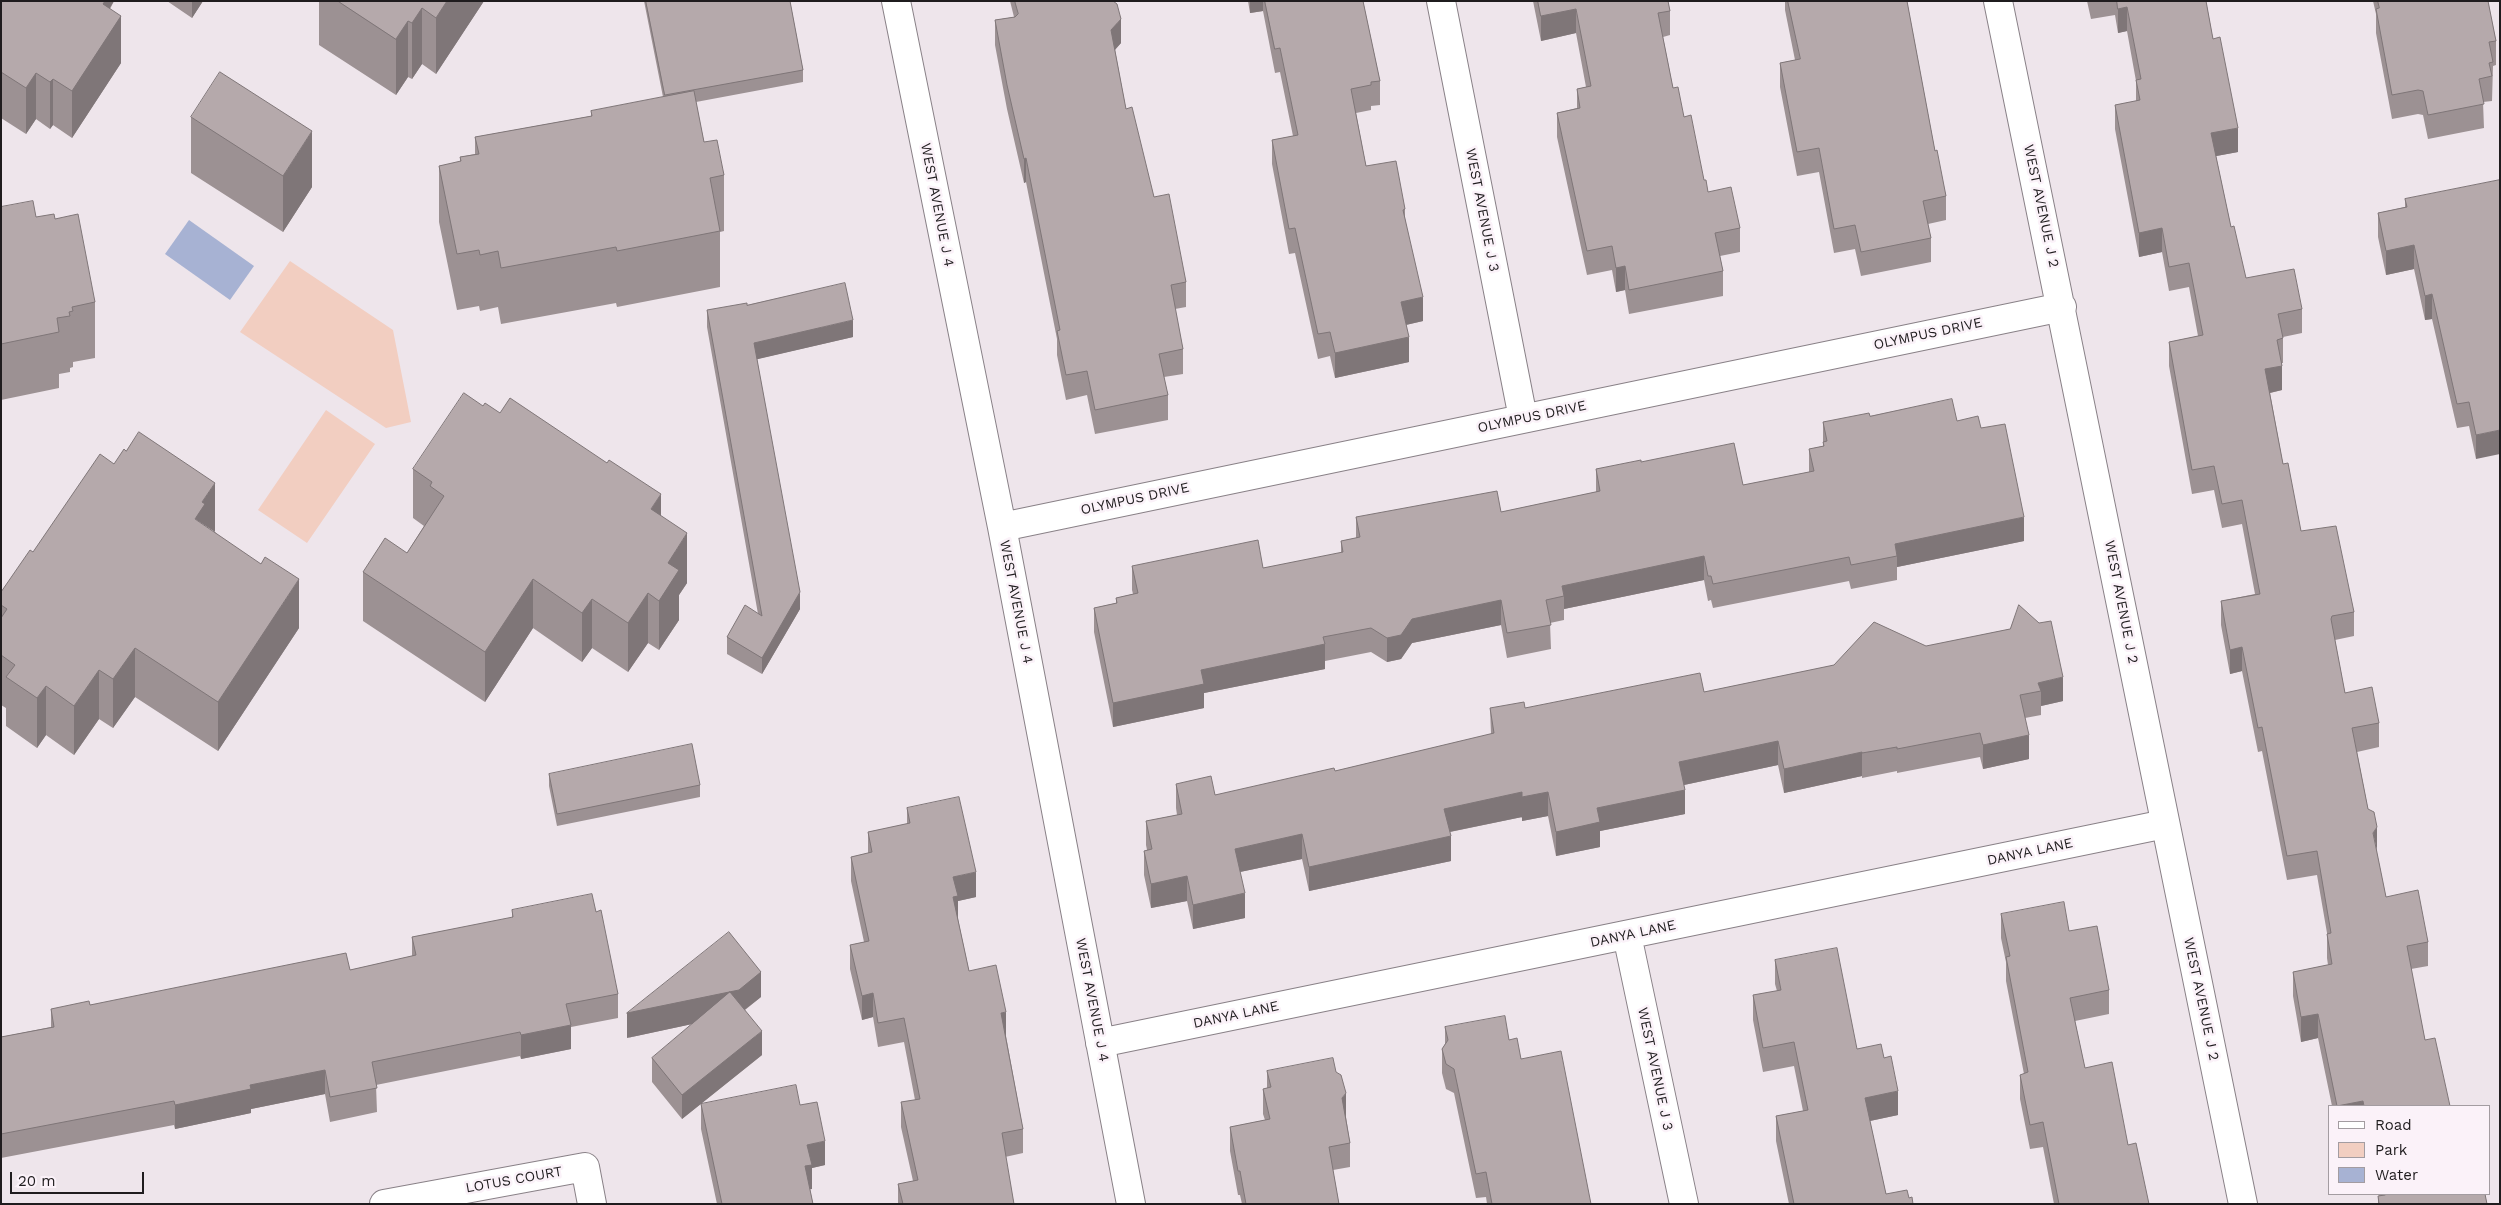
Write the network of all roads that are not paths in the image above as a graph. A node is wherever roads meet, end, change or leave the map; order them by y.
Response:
1 (896, 1) edge
2 (1441, 1) edge
3 (1998, 1) edge
4 (2062, 307) junction
5 (1523, 418) junction
6 (1002, 527) junction
7 (2165, 824) junction
8 (1627, 935) junction
9 (1100, 1043) junction
10 (384, 1204) edge
11 (592, 1204) edge
12 (1131, 1204) edge
13 (1684, 1204) edge
14 (2243, 1204) edge

1 - 6 street, WEST AVENUE J 4
2 - 5 street, WEST AVENUE J 3
3 - 4 street, WEST AVENUE J 2
4 - 5 street, OLYMPUS DRIVE
4 - 7 street, WEST AVENUE J 2
5 - 6 street, OLYMPUS DRIVE
6 - 9 street, WEST AVENUE J 4
7 - 8 street, DANYA LANE
7 - 14 street, WEST AVENUE J 2
8 - 9 street, DANYA LANE
8 - 13 street, WEST AVENUE J 3
9 - 12 street, WEST AVENUE J 4
10 - 11 street, LOTUS COURT

